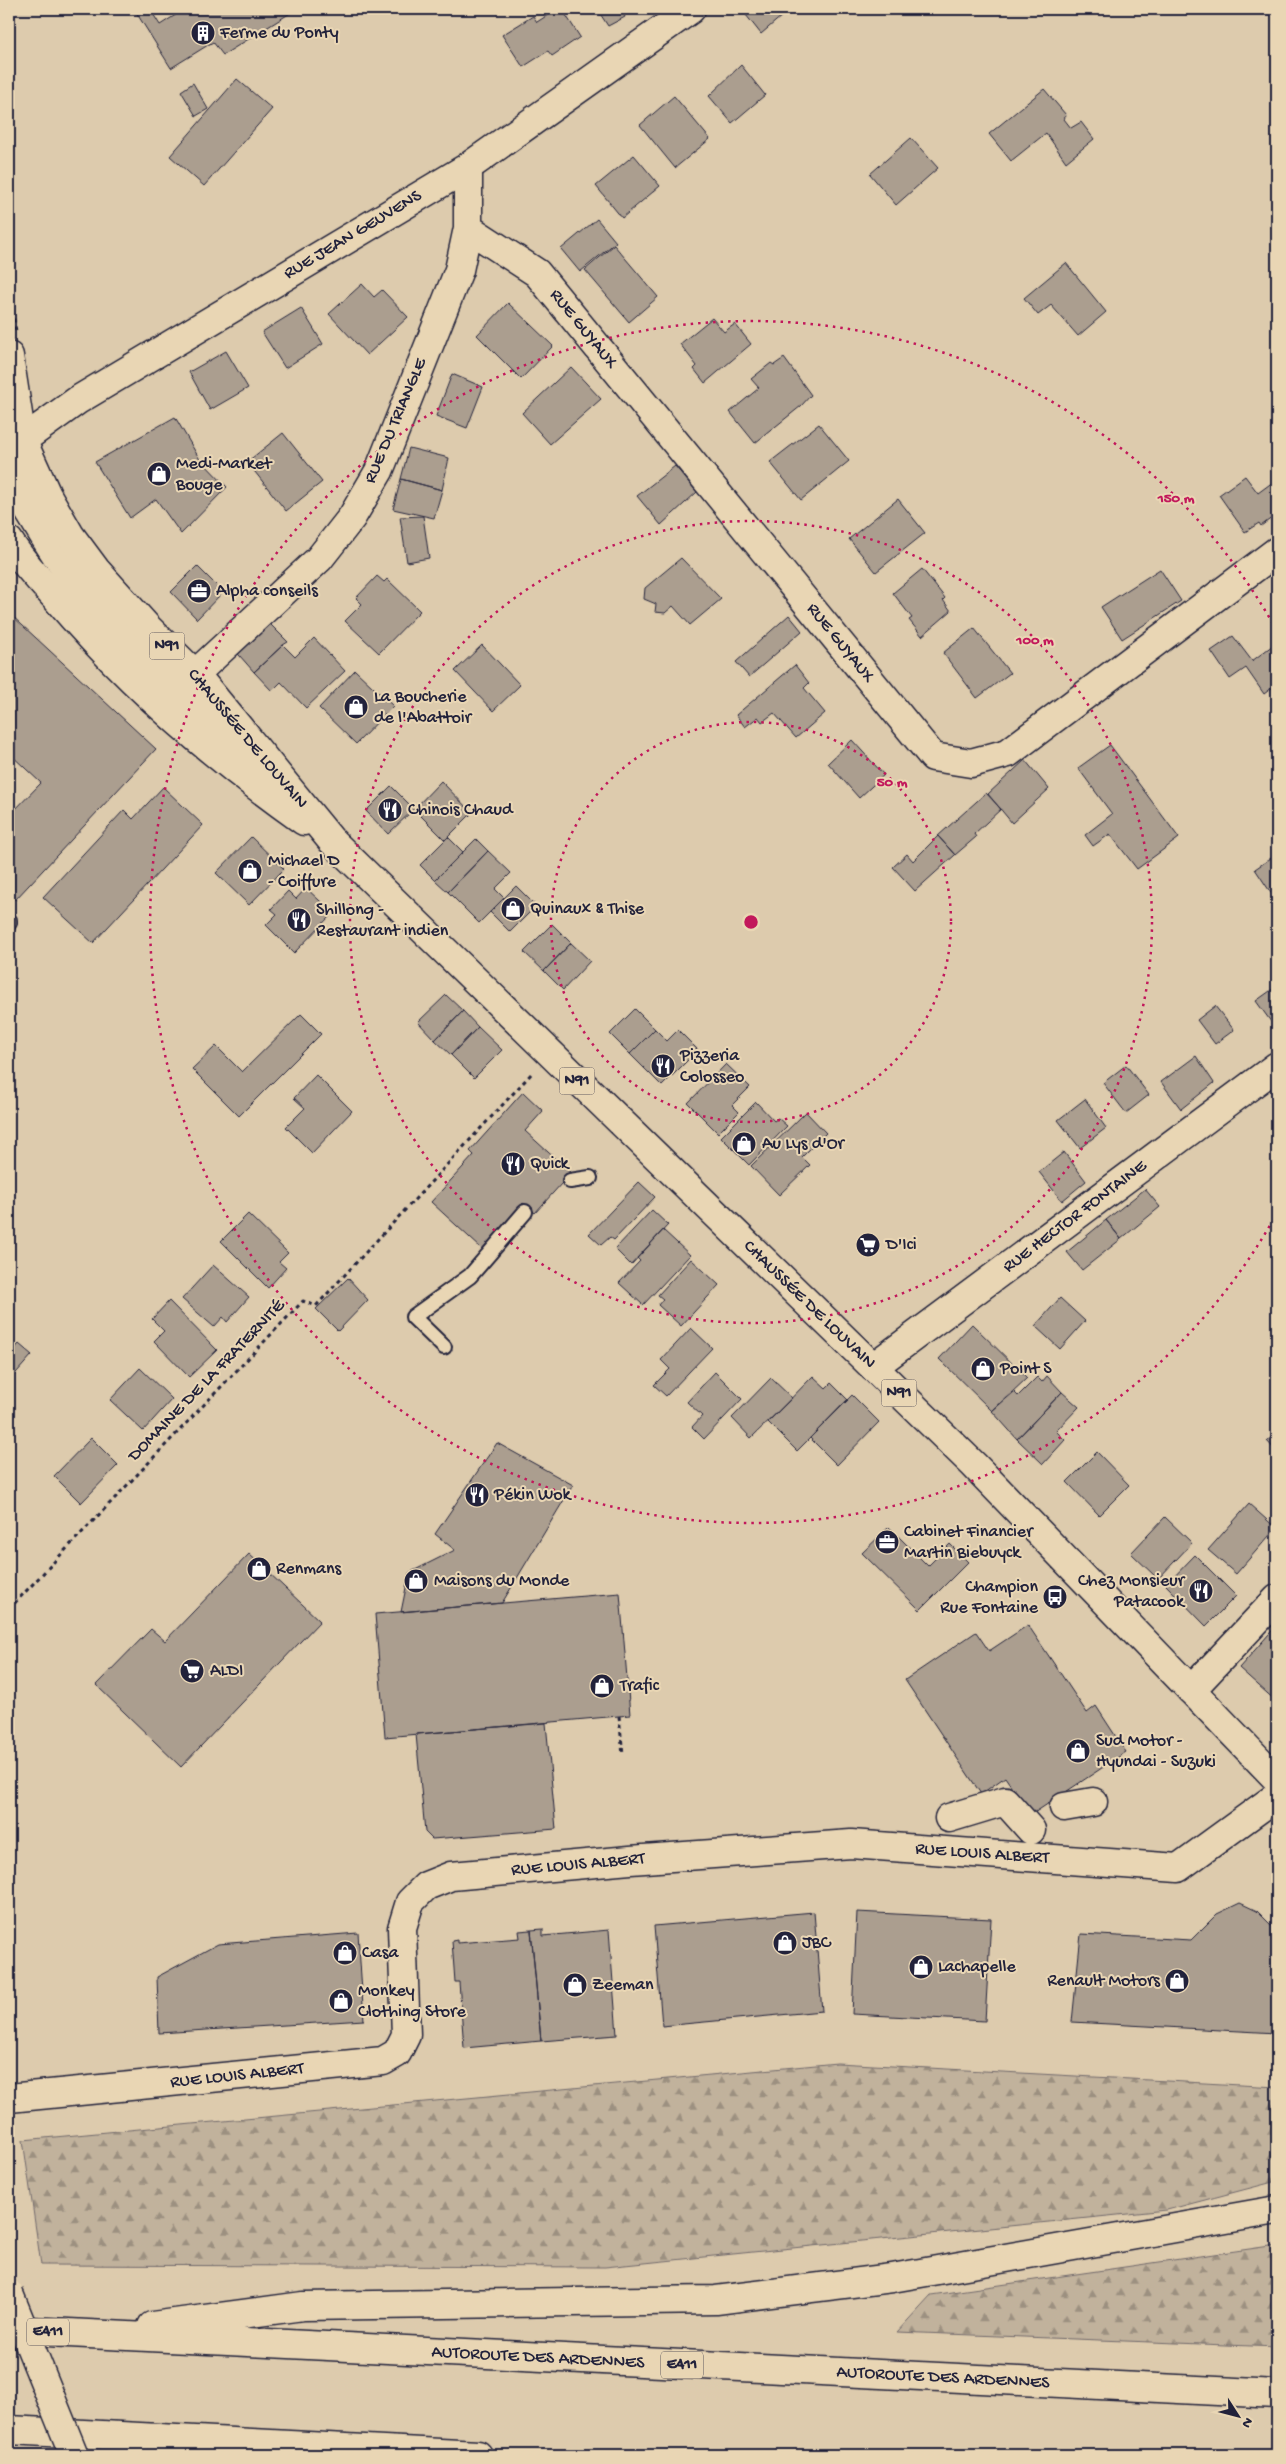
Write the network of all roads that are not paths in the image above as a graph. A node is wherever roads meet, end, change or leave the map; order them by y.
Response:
1 (690, 9) edge
2 (468, 167) junction
3 (468, 228) junction
4 (13, 345) edge
5 (11, 448) edge
6 (9, 481) edge
7 (9, 541) edge
8 (1277, 551) edge
9 (196, 674) junction
10 (332, 840) junction
11 (1277, 1066) edge
12 (590, 1178) dead end
13 (570, 1181) dead end
14 (525, 1212) dead end
15 (444, 1347) dead end
16 (873, 1367) junction
17 (1277, 1599) edge
18 (1191, 1690) junction
19 (1277, 1779) edge
20 (1277, 1796) edge
21 (1093, 1802) dead end
22 (1064, 1807) dead end
23 (949, 1818) dead end
24 (1031, 1830) dead end
25 (9, 2098) edge
26 (1277, 2210) edge
27 (9, 2294) edge
28 (9, 2330) edge
29 (86, 2335) junction
30 (1277, 2394) edge
31 (9, 2430) edge
32 (74, 2455) edge
33 (466, 2455) edge
34 (478, 2455) edge

1 - 2 main road, RUE JEAN GEUVENS
2 - 3 main road, RUE DU TRIANGLE
2 - 5 main road, RUE JEAN GEUVENS
3 - 8 main road, RUE GUYAUX
3 - 9 main road, RUE DU TRIANGLE
4 - 5 main road, CHAUSSÉE DE LOUVAIN / N91
5 - 9 main road, CHAUSSÉE DE LOUVAIN / N91
5 - 10 lane, CHAUSSÉE DE LOUVAIN
6 - 10 main road
7 - 10 main road, CHAUSSÉE DE LOUVAIN / N91
9 - 10 main road, CHAUSSÉE DE LOUVAIN / N91
10 - 16 main road, CHAUSSÉE DE LOUVAIN / N91
11 - 16 main road, RUE HECTOR FONTAINE
12 - 13 lane
14 - 15 lane
16 - 18 main road, CHAUSSÉE DE LOUVAIN / N91
17 - 18 main road
18 - 19 main road, CHAUSSÉE DE LOUVAIN / N91
20 - 25 main road, RUE LOUIS ALBERT
21 - 22 main road
23 - 24 main road
26 - 29 main road
27 - 32 main road, bridge
28 - 29 main road, AUTOROUTE DES ARDENNES / E411
29 - 30 main road, AUTOROUTE DES ARDENNES / E411
31 - 33 main road
33 - 34 main road

